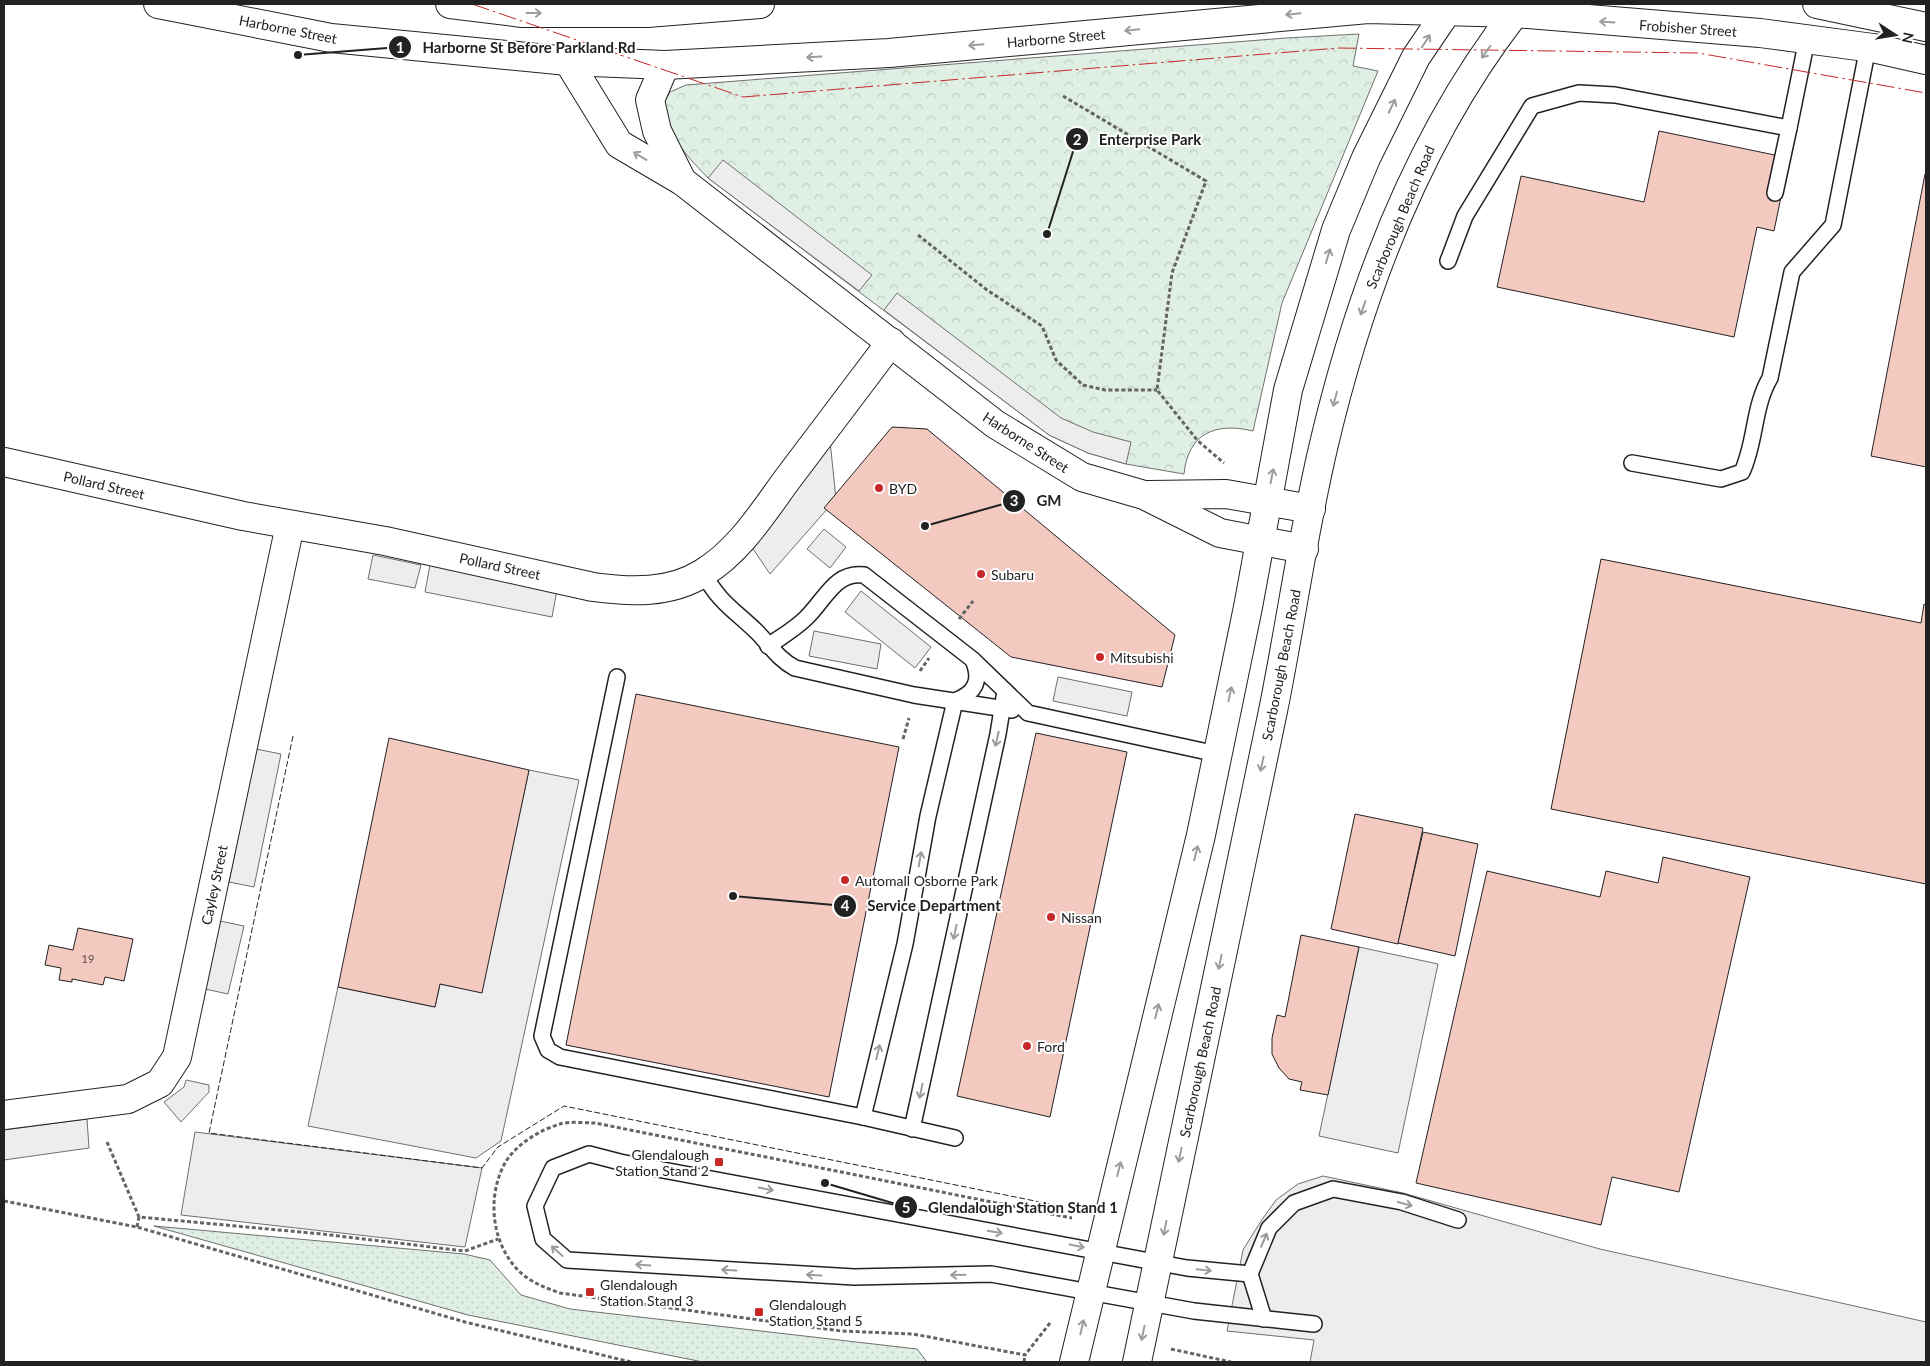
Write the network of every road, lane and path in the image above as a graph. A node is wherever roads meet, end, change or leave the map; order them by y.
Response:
1 (158, 4) edge
2 (450, 4) edge
3 (760, 4) edge
4 (1817, 4) edge
5 (1449, 7) edge
6 (1519, 8) edge
7 (1926, 27) edge
8 (1807, 39) junction
9 (1868, 47) junction
10 (1926, 60) edge
11 (568, 61) junction
12 (665, 65) junction
13 (1063, 96) dead end
14 (1789, 128) junction
15 (682, 181) junction
16 (1776, 193) dead end
17 (918, 235) dead end
18 (1448, 261) dead end
19 (891, 342) junction
20 (1158, 390) junction
21 (4, 462) edge
22 (1632, 463) dead end
23 (1230, 468) dead end
24 (1144, 495) junction
25 (1267, 502) junction
26 (1311, 509) junction
27 (290, 525) junction
28 (1260, 541) junction
29 (1304, 549) junction
30 (703, 573) junction
31 (973, 601) dead end
32 (944, 638) junction
33 (768, 646) junction
34 (972, 659) junction
35 (617, 677) dead end
36 (1005, 691) junction
37 (914, 695) junction
38 (955, 701) junction
39 (1002, 709) junction
40 (1028, 713) junction
41 (903, 740) dead end
42 (1218, 754) junction
43 (4, 1114) edge
44 (863, 1116) junction
45 (912, 1129) junction
46 (956, 1138) dead end
47 (107, 1142) dead end
48 (4, 1201) edge
49 (139, 1217) junction
50 (1072, 1218) dead end
51 (1458, 1220) dead end
52 (137, 1227) junction
53 (498, 1239) junction
54 (1100, 1250) junction
55 (1158, 1262) junction
56 (1250, 1274) junction
57 (1090, 1292) junction
58 (1149, 1303) junction
59 (1264, 1318) junction
60 (1051, 1321) dead end
61 (1314, 1324) dead end
62 (1171, 1349) dead end
63 (1025, 1355) junction
64 (631, 1362) edge
65 (1024, 1362) edge
66 (1074, 1362) edge
67 (1137, 1362) edge
68 (1231, 1362) edge

1 - 11 main road, Harborne Street
2 -> 3 main road
4 - 7 main road
5 - 6 main road, Frobisher Street
5 -> 12 main road, Harborne Street
25 -> 5 main road
8 -> 6 main road, Frobisher Street
6 -> 26 main road, Scarborough Beach Road
8 - 9 main road, Frobisher Street
8 - 14 lane
9 - 10 main road, Frobisher Street
9 - 22 lane
11 - 12 main road, Harborne Street
15 -> 11 main road, Harborne Street
12 - 15 main road, Harborne Street
13 - 20 path
14 - 16 lane
14 - 18 lane
15 - 19 main road, Harborne Street
17 - 20 path
19 - 24 main road, Harborne Street
19 - 30 main road, Pollard Street
20 - 23 path
21 - 27 main road, Pollard Street
24 - 25 main road, Harborne Street
24 - 28 main road, Harborne Street
25 - 26 main road, Harborne Street
25 - 28 main road
26 - 29 main road, Scarborough Beach Road
27 - 30 main road, Pollard Street
27 - 43 main road, Cayley Street
28 - 29 main road, Harborne Street
42 -> 28 main road
29 -> 55 main road, Scarborough Beach Road
30 - 33 lane
31 - 32 path
32 - 33 lane
32 - 34 lane
32 - 37 path
33 - 37 lane
34 - 36 lane
34 - 38 lane
35 - 44 lane
36 - 39 lane
36 - 40 lane
37 - 38 lane
37 - 41 path
38 - 39 lane
44 -> 38 lane
39 - 40 lane
39 -> 45 lane
40 - 42 lane
54 -> 42 main road
44 - 45 lane
45 - 46 lane
47 - 49 path
48 - 52 path
49 - 52 path
49 - 53 path
50 - 53 path
56 -> 51 lane
52 - 64 path
53 - 63 path
54 - 55 lane
54 - 57 main road
57 -> 54 lane
55 -> 56 lane
55 - 58 main road, Scarborough Beach Road
56 - 59 lane
57 - 58 lane
66 -> 57 main road
58 - 59 lane
58 -> 67 main road, Scarborough Beach Road
59 - 61 lane
60 - 63 path
62 - 68 path
63 - 65 path

